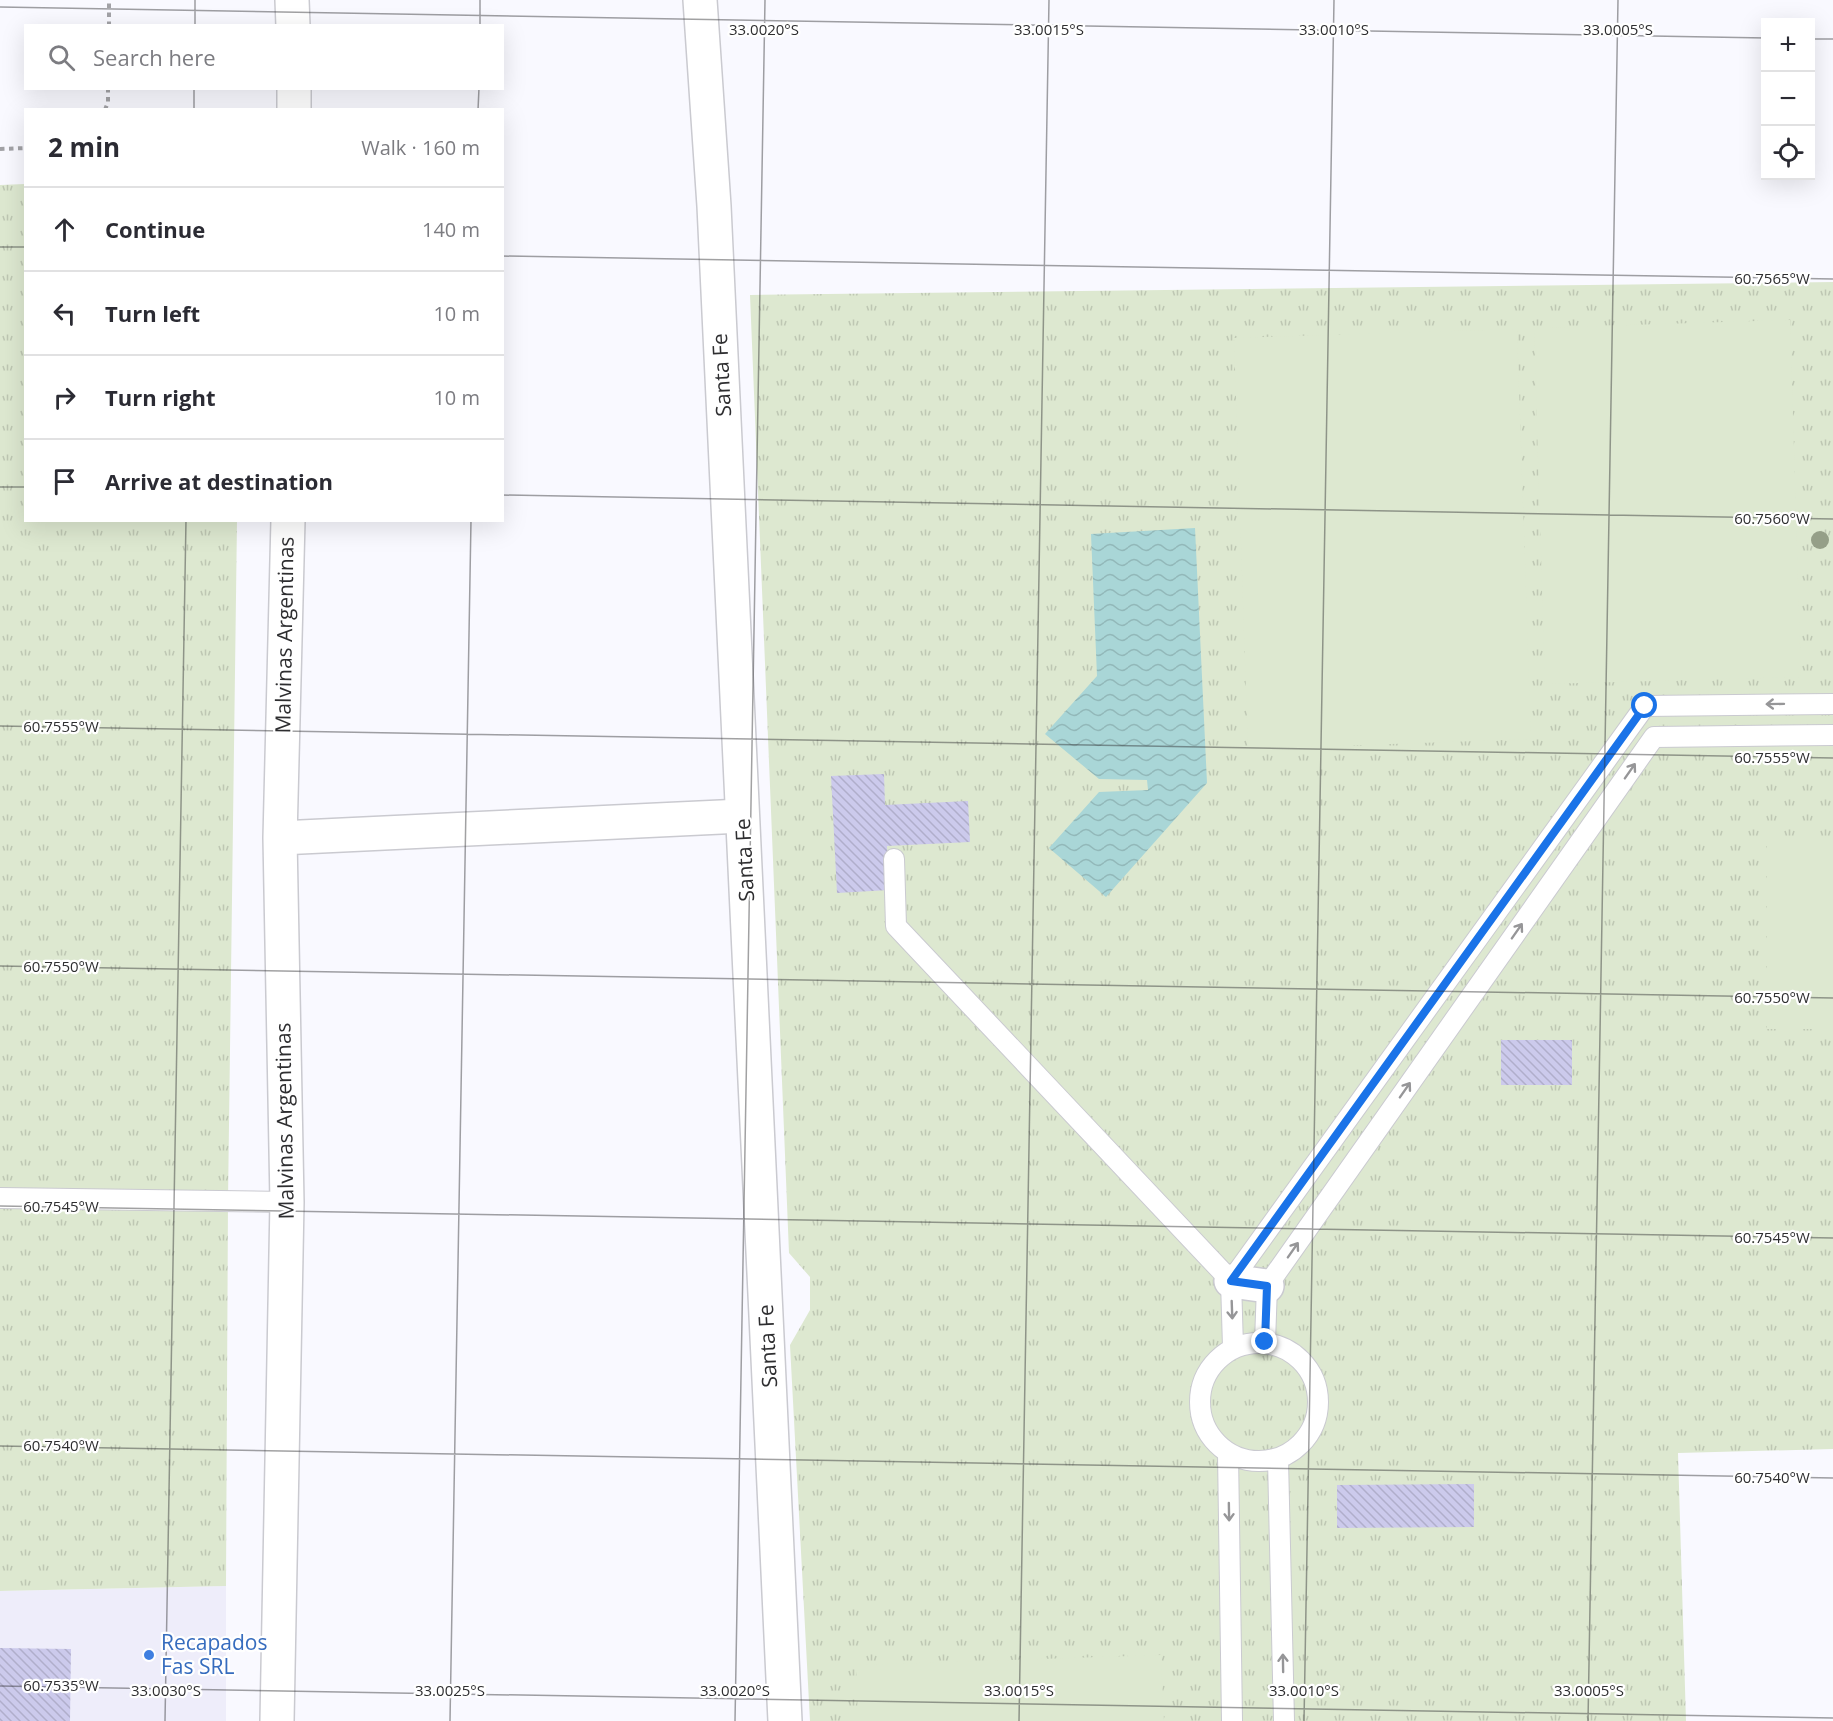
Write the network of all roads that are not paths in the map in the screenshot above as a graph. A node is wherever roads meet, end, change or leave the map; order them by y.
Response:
1 (292, 0) edge
2 (700, 0) edge
3 (293, 24) edge
4 (294, 90) edge
5 (294, 108) edge
6 (288, 522) edge
7 (1833, 704) edge
8 (1833, 735) edge
9 (742, 816) junction
10 (280, 838) junction
11 (894, 859) dead end
12 (0, 1198) edge
13 (287, 1202) junction
14 (1231, 1281) junction
15 (1267, 1286) junction
16 (1265, 1342) junction
17 (1233, 1347) junction
18 (1228, 1453) junction
19 (1278, 1459) junction
20 (277, 1721) edge
21 (785, 1721) edge
22 (1233, 1721) edge
23 (1284, 1721) edge

1 - 3 street
2 - 9 street, Santa Fe
4 - 5 street
6 - 10 street, Malvinas Argentinas
7 -> 14 lane
15 -> 8 lane
9 - 10 street
9 - 21 street, Santa Fe
10 - 13 street, Malvinas Argentinas
11 - 14 lane
12 - 13 lane
13 - 20 street, Malvinas Argentinas
14 - 15 street
14 -> 17 lane
15 - 16 lane
16 - 17 lane
16 - 19 lane
17 - 18 lane
18 - 19 lane
18 -> 22 lane
23 -> 19 lane

